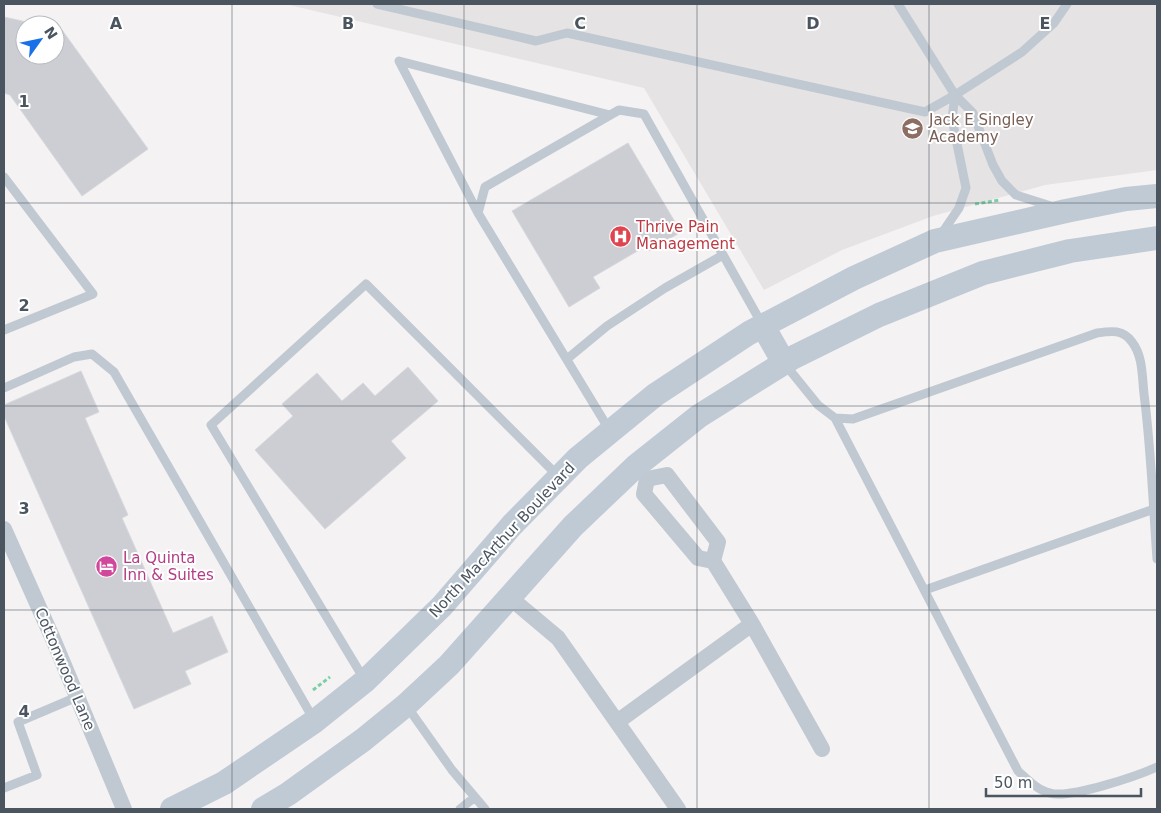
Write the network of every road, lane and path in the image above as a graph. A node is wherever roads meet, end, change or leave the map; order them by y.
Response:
1 (378, 4) edge
2 (898, 4) edge
3 (1067, 4) edge
4 (955, 95) junction
5 (610, 115) junction
6 (4, 177) edge
7 (1157, 196) edge
8 (1004, 199) dead end
9 (974, 205) dead end
10 (1066, 211) junction
11 (478, 212) junction
12 (1157, 238) edge
13 (936, 242) junction
14 (723, 255) junction
15 (763, 326) junction
16 (4, 330) edge
17 (567, 359) junction
18 (784, 363) junction
19 (4, 388) edge
20 (835, 418) junction
21 (611, 431) junction
22 (641, 472) junction
23 (559, 478) junction
24 (1154, 508) junction
25 (4, 530) edge
26 (1157, 559) edge
27 (713, 561) junction
28 (924, 590) junction
29 (509, 597) junction
30 (752, 624) junction
31 (330, 677) dead end
32 (365, 681) junction
33 (312, 690) dead end
34 (77, 697) junction
35 (406, 705) junction
36 (315, 721) junction
37 (617, 722) junction
38 (822, 749) dead end
39 (1157, 767) edge
40 (4, 788) edge
41 (475, 797) junction
42 (124, 809) edge
43 (172, 809) edge
44 (263, 809) edge
45 (460, 809) edge
46 (486, 809) edge
47 (678, 809) edge

1 - 4 lane
2 - 4 lane
3 - 4 lane
4 - 10 lane
4 - 13 lane
5 - 11 lane
5 - 11 lane
5 - 14 lane
6 - 16 lane
7 - 10 main road, North MacArthur Boulevard
8 - 9 path
10 - 13 main road, North MacArthur Boulevard
11 - 17 lane
12 - 18 main road
13 - 15 main road, North MacArthur Boulevard
14 - 15 lane
14 - 17 lane
15 - 18 main road
15 - 21 main road, North MacArthur Boulevard
17 - 21 lane
18 - 20 lane
18 - 22 main road
19 - 36 lane
20 - 24 lane
20 - 28 lane
21 - 23 main road, North MacArthur Boulevard
22 - 27 street
22 - 27 street
22 - 29 main road
23 - 32 main road, North MacArthur Boulevard
23 - 32 lane
24 - 26 lane
24 - 28 lane
25 - 34 street, Cottonwood Lane
27 - 30 street
28 - 39 lane
29 - 35 main road
29 - 37 street
30 - 37 street
30 - 38 street
31 - 33 path
32 - 36 main road, North MacArthur Boulevard
34 - 40 lane
34 - 42 street, Cottonwood Lane
35 - 41 lane
35 - 44 main road
36 - 43 main road, North MacArthur Boulevard
37 - 47 street
41 - 45 lane
41 - 46 lane

